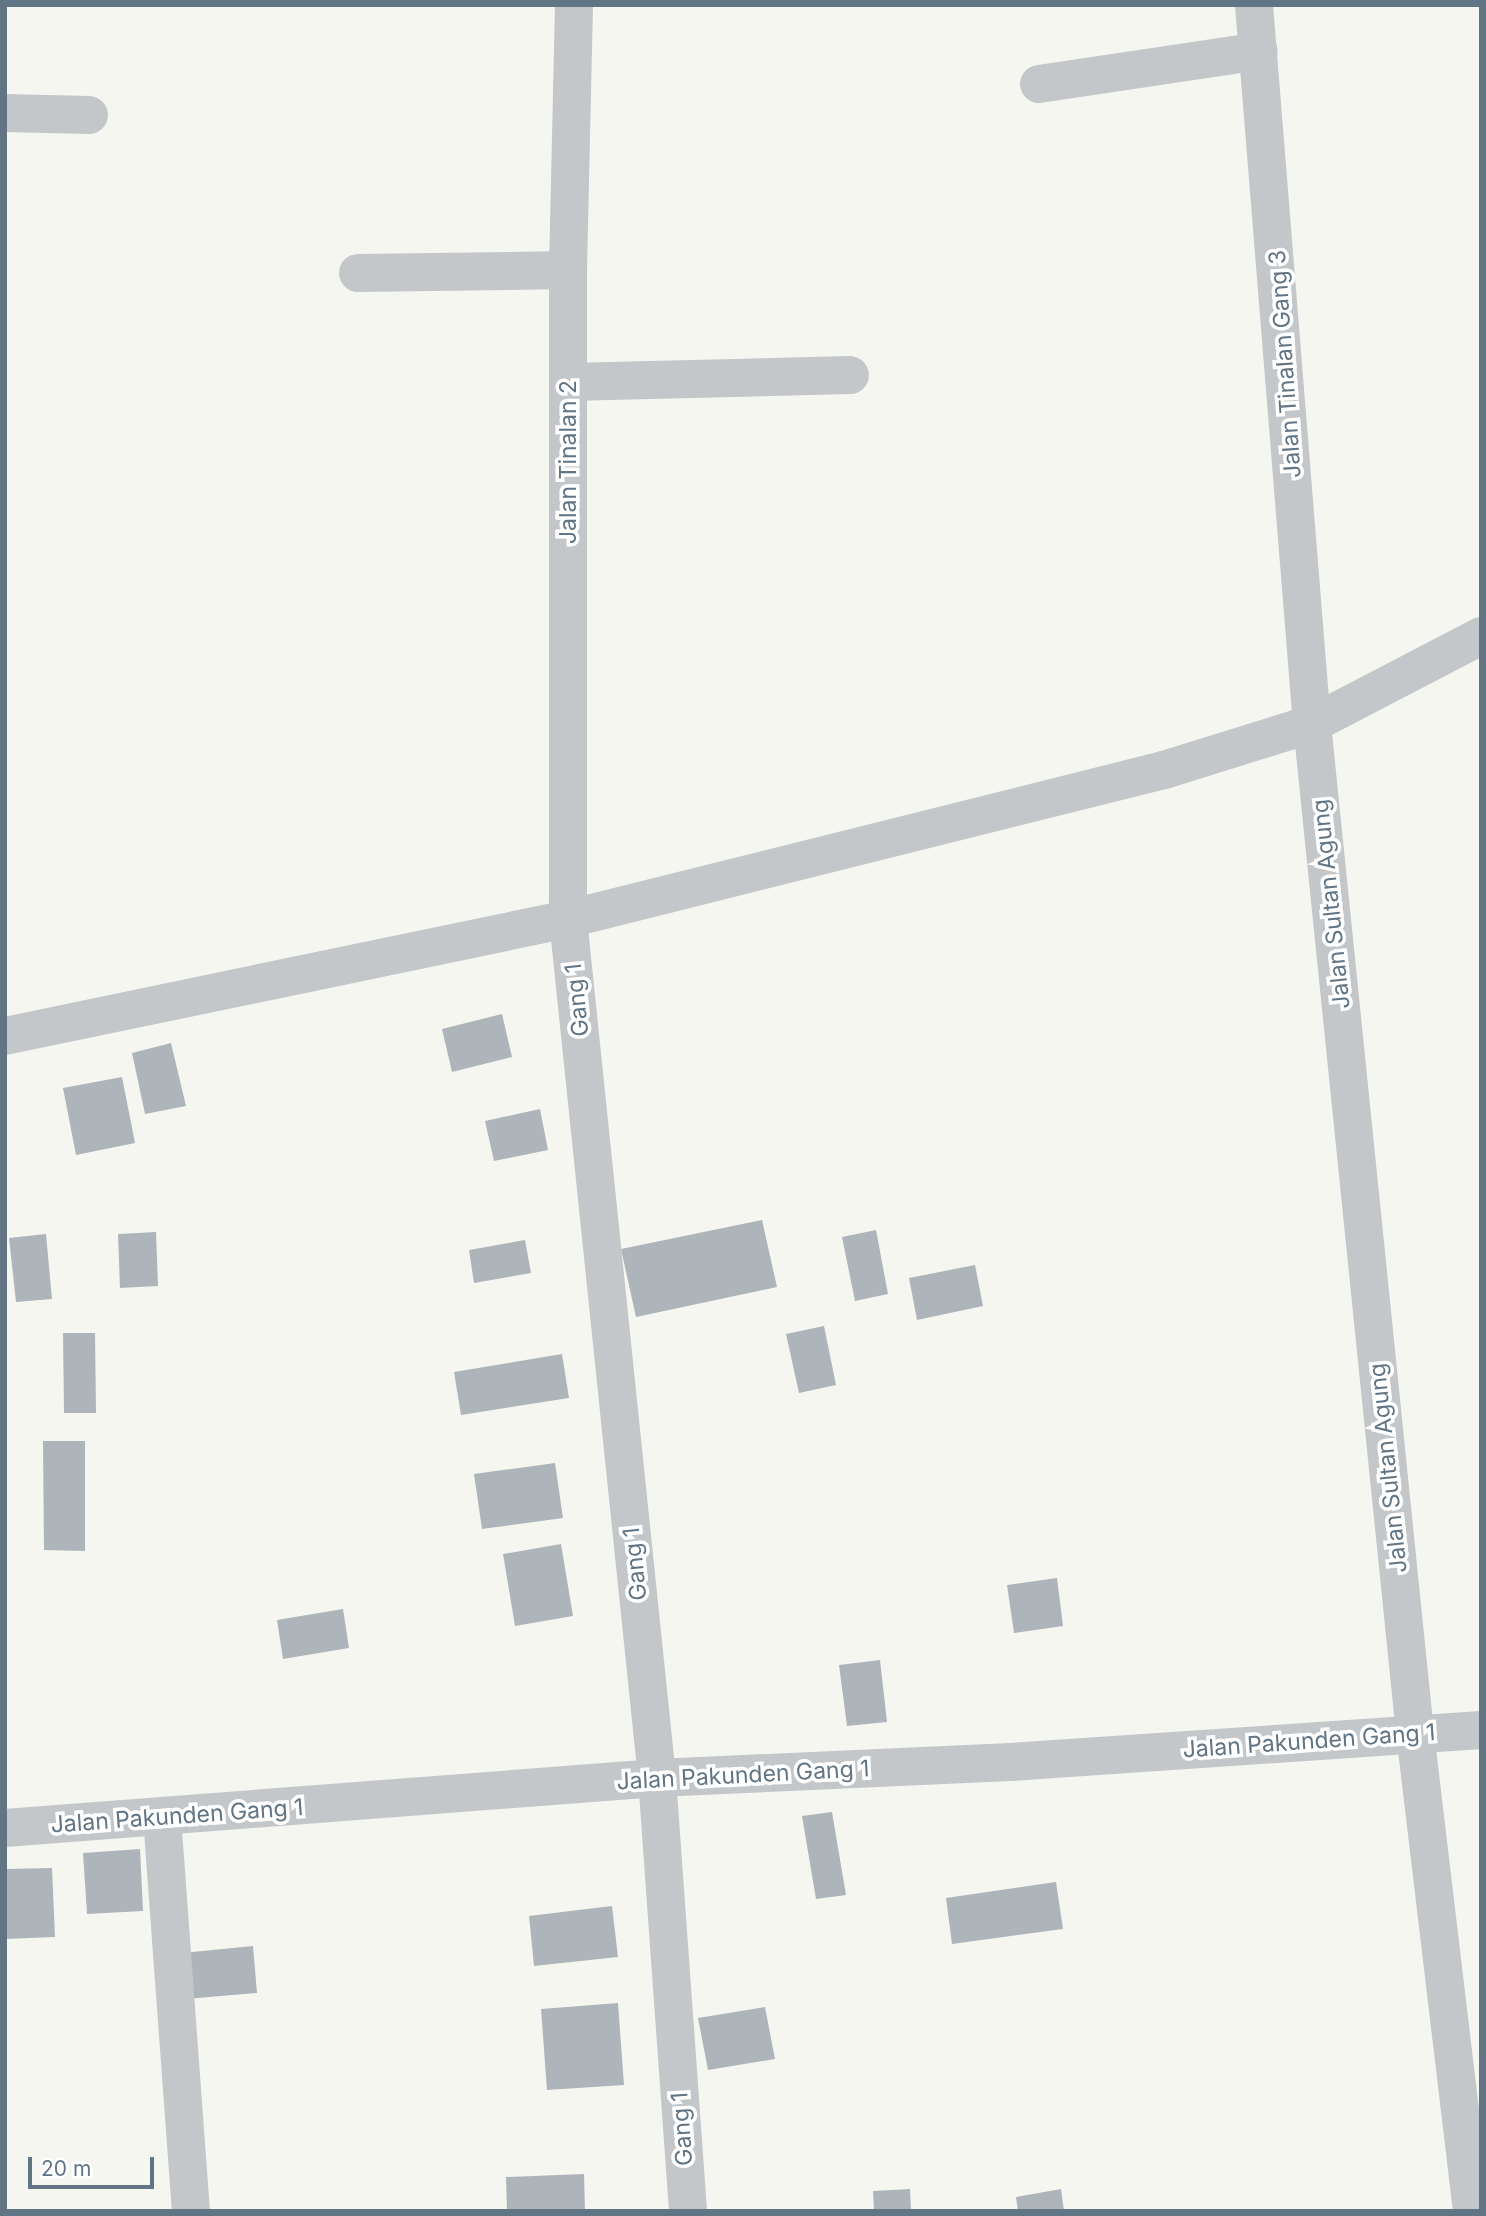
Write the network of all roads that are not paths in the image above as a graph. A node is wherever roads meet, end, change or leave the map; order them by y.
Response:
1 (574, 5) edge
2 (1254, 5) edge
3 (1259, 51) junction
4 (1039, 84) dead end
5 (5, 113) edge
6 (89, 115) dead end
7 (568, 270) junction
8 (358, 273) dead end
9 (850, 375) dead end
10 (568, 382) junction
11 (1481, 636) edge
12 (1312, 724) junction
13 (569, 919) junction
14 (5, 1036) edge
15 (1481, 1730) edge
16 (1415, 1733) junction
17 (657, 1779) junction
18 (163, 1817) junction
19 (5, 1828) edge
20 (191, 2211) edge
21 (688, 2211) edge
22 (1472, 2211) edge

1 - 7 street, Jalan Tinalan 2
2 - 3 street, Jalan Tinalan Gang 3
3 - 4 street
3 - 12 street, Jalan Tinalan Gang 3
5 - 6 street
7 - 8 street
7 - 10 street, Jalan Tinalan 2
9 - 10 street
10 - 13 street, Jalan Tinalan 2
11 - 12 street
12 - 13 street
12 - 16 street, Jalan Sultan Agung
13 - 14 street
13 - 17 street, Gang 1
15 - 16 street, Jalan Pakunden Gang 1
16 - 17 street, Jalan Pakunden Gang 1
16 - 22 street, Jalan Sultan Agung
17 - 18 street, Jalan Pakunden Gang 1
17 - 21 street, Gang 1
18 - 19 street, Jalan Pakunden Gang 1
18 - 20 street

